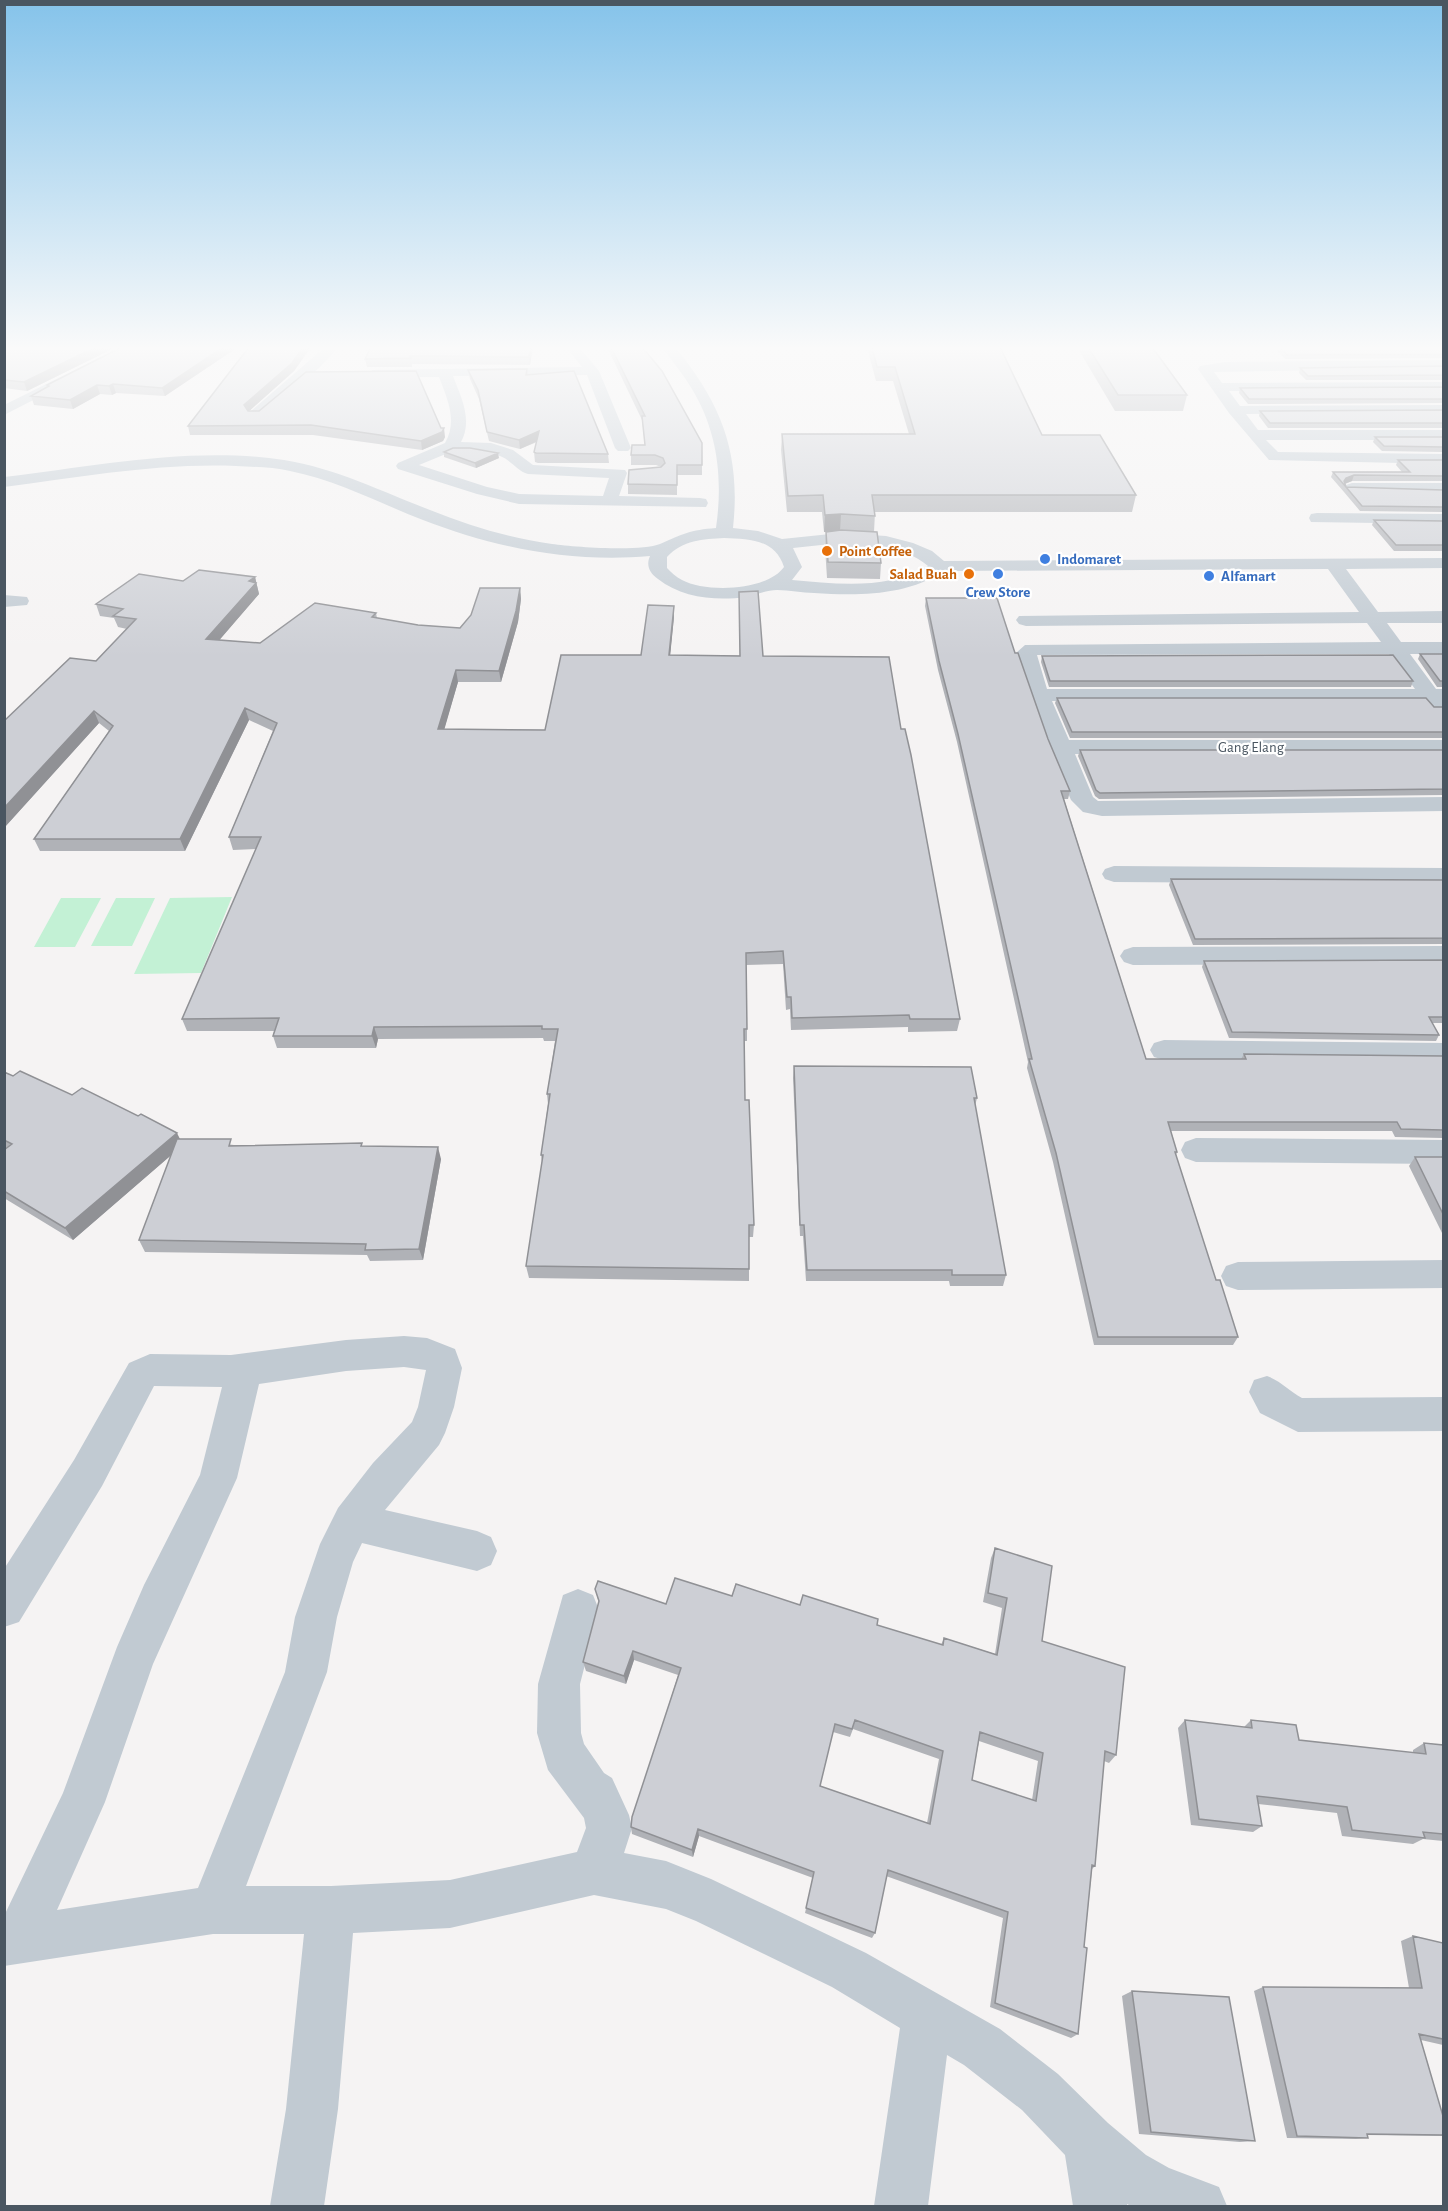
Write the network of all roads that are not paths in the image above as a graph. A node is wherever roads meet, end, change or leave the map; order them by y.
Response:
1 (441, 450) edge
2 (498, 450) edge
3 (723, 450) edge
4 (1266, 450) edge
5 (1443, 459) edge
6 (404, 466) junction
7 (4, 469) edge
8 (30, 479) junction
9 (4, 482) edge
10 (1352, 488) edge
11 (1443, 488) edge
12 (361, 489) junction
13 (319, 492) dead end
14 (4, 494) edge
15 (609, 502) junction
16 (700, 503) dead end
17 (1317, 518) dead end
18 (1443, 519) edge
19 (724, 533) junction
20 (458, 544) dead end
21 (778, 545) junction
22 (663, 549) junction
23 (1333, 564) junction
24 (1443, 564) edge
25 (940, 566) junction
26 (657, 568) junction
27 (774, 584) junction
28 (1373, 617) junction
29 (1443, 617) edge
30 (1026, 620) dead end
31 (1395, 648) junction
32 (1443, 648) edge
33 (1038, 695) junction
34 (1437, 695) edge
35 (1443, 713) edge
36 (1059, 747) junction
37 (1443, 747) edge
38 (1443, 804) edge
39 (1114, 874) dead end
40 (1443, 876) edge
41 (1443, 955) edge
42 (1133, 956) dead end
43 (1164, 1050) dead end
44 (1443, 1053) edge
45 (1196, 1150) dead end
46 (1443, 1152) edge
47 (1443, 1274) edge
48 (1238, 1276) dead end
49 (243, 1370) junction
50 (1267, 1392) dead end
51 (1443, 1414) edge
52 (352, 1521) junction
53 (477, 1551) dead end
54 (4, 1607) edge
55 (578, 1610) dead end
56 (594, 1871) junction
57 (213, 1910) junction
58 (331, 1910) junction
59 (11, 1941) edge
60 (927, 2014) junction
61 (1089, 2142) junction
62 (297, 2206) edge
63 (901, 2206) edge
64 (1100, 2206) edge
65 (1200, 2206) edge

1 - 6 street
2 - 15 street
3 - 19 street
4 - 5 street
6 - 12 street
6 - 15 street
7 - 8 street
8 - 9 street
8 - 12 street
8 - 14 street
10 - 11 street
12 - 22 street
13 - 14 street
15 - 16 street
17 - 18 street
19 - 21 street
19 - 22 street
20 - 26 street
21 - 25 street
21 - 27 street
22 - 26 street
23 - 24 street
23 - 25 street
23 - 28 street
25 - 27 street
26 - 27 street
28 - 29 street
28 - 30 street
28 - 31 street
31 - 32 street
31 - 33 street
31 - 34 street
33 - 34 street
33 - 36 street
34 - 35 street
36 - 37 street, Gang Elang
36 - 38 street
39 - 40 street
41 - 42 street
43 - 44 street
45 - 46 street
47 - 48 street
49 - 52 street
49 - 54 street
49 - 59 street
50 - 51 street
52 - 53 street
52 - 57 street
55 - 56 street
56 - 58 street
56 - 60 street
57 - 58 street
57 - 59 street
58 - 62 street
60 - 61 street
60 - 63 street
61 - 64 street
61 - 65 street

